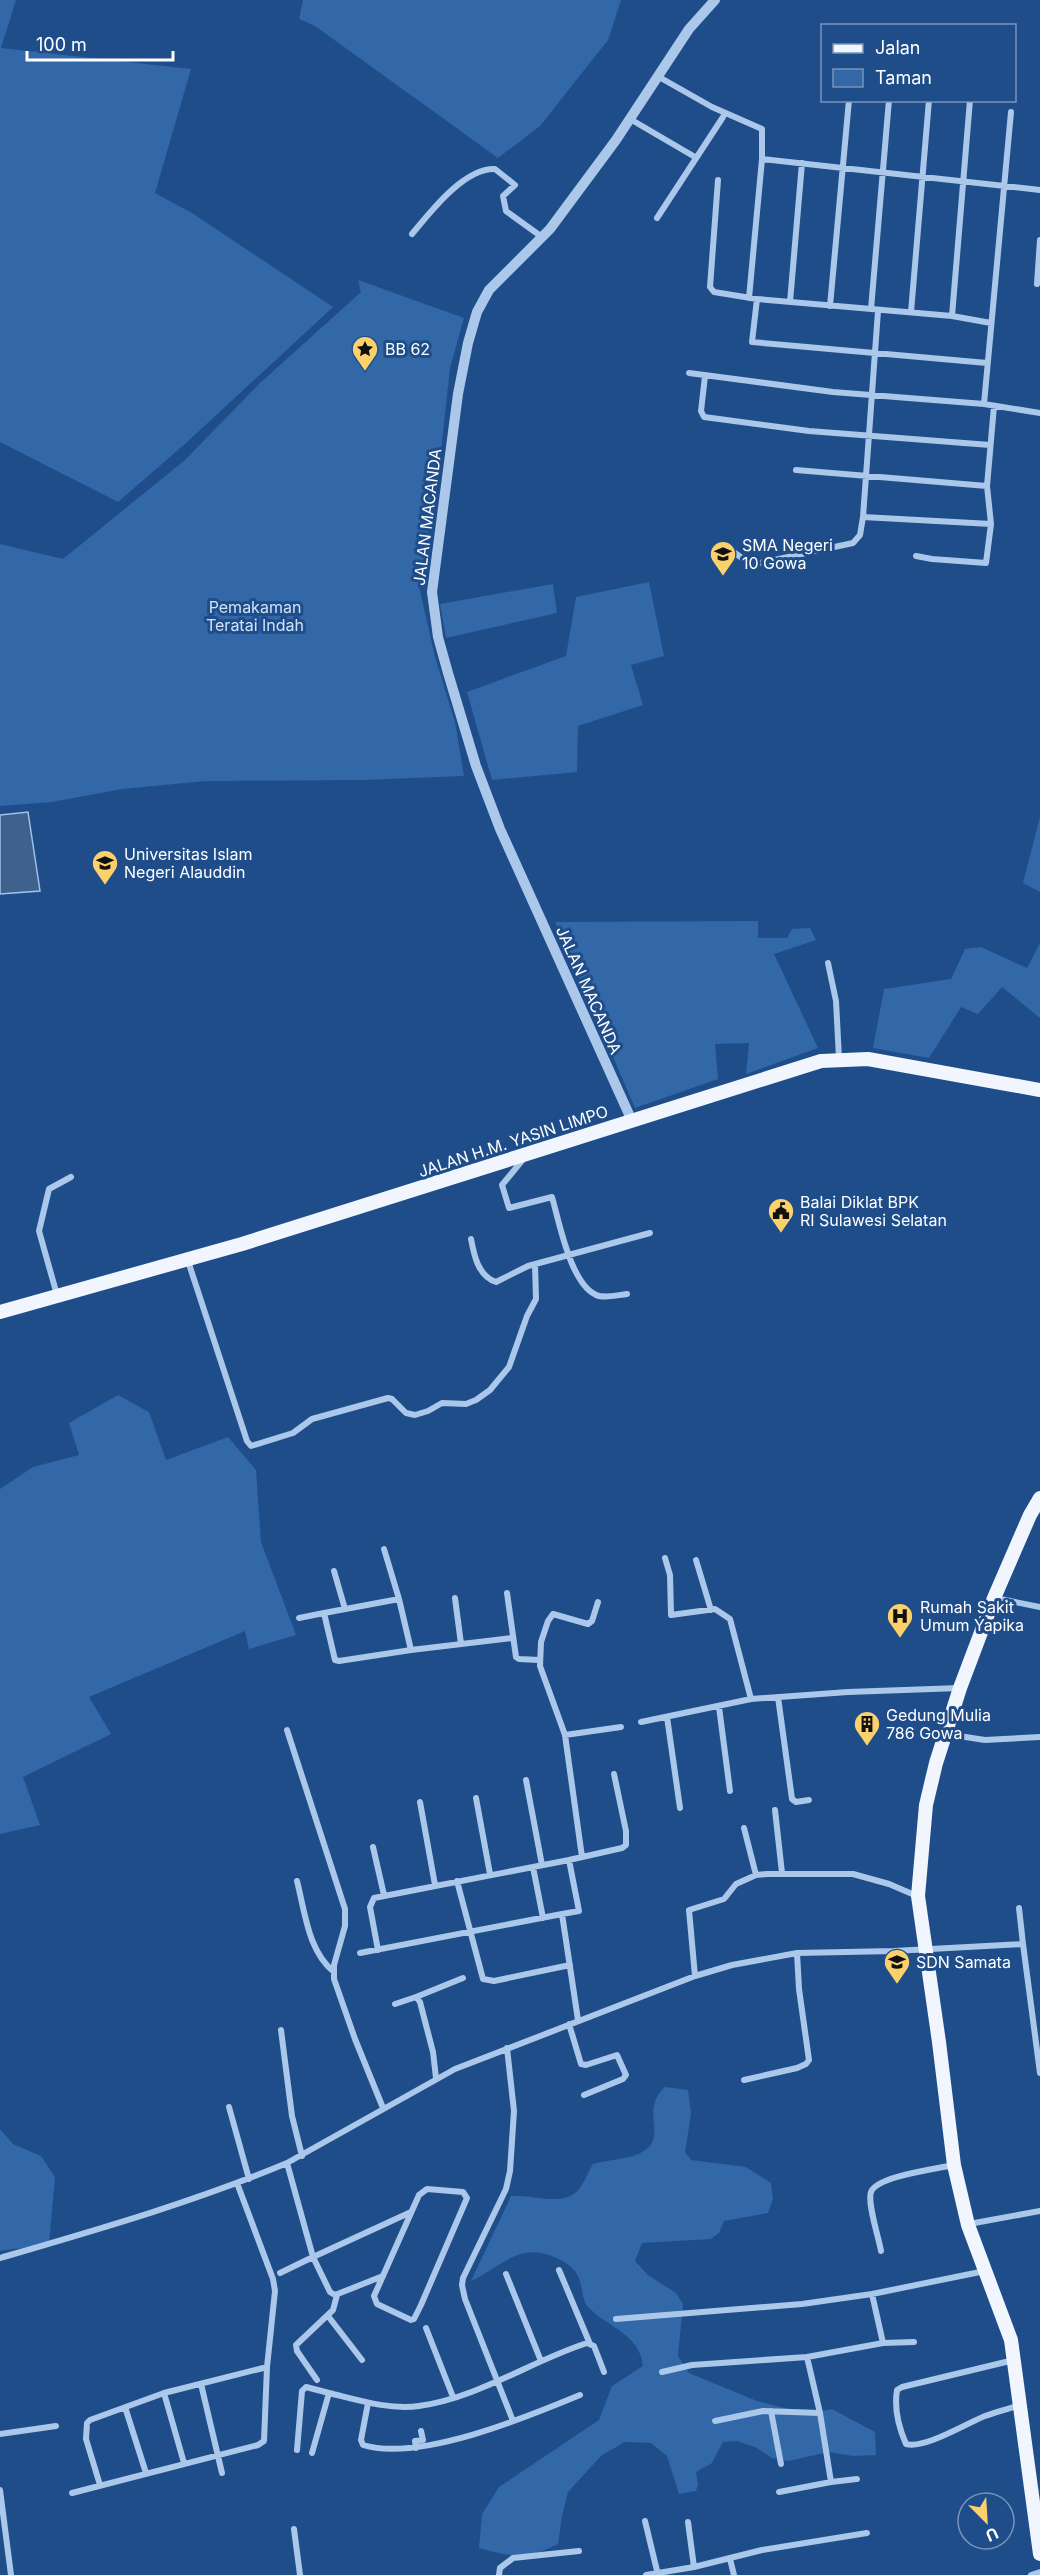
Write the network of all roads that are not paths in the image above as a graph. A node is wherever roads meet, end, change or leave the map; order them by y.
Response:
1 (715, 0) edge
2 (659, 77) junction
3 (849, 102) edge
4 (889, 102) edge
5 (928, 102) edge
6 (970, 102) edge
7 (1011, 112) dead end
8 (723, 117) dead end
9 (630, 119) junction
10 (695, 157) junction
11 (762, 159) junction
12 (802, 163) junction
13 (842, 167) junction
14 (883, 172) junction
15 (923, 178) junction
16 (718, 180) dead end
17 (963, 182) junction
18 (1002, 187) junction
19 (1040, 190) edge
20 (657, 218) dead end
21 (412, 234) dead end
22 (542, 237) junction
23 (1040, 240) edge
24 (1037, 284) dead end
25 (749, 298) junction
26 (757, 299) junction
27 (790, 302) junction
28 (830, 306) junction
29 (874, 310) junction
30 (911, 312) junction
31 (952, 316) junction
32 (991, 323) junction
33 (876, 354) junction
34 (987, 363) junction
35 (689, 373) dead end
36 (705, 376) junction
37 (873, 395) junction
38 (984, 404) junction
39 (994, 406) junction
40 (1040, 413) edge
41 (870, 435) junction
42 (990, 445) junction
43 (796, 470) dead end
44 (865, 478) junction
45 (987, 486) junction
46 (863, 517) junction
47 (991, 524) junction
48 (735, 553) dead end
49 (916, 556) dead end
50 (828, 963) dead end
51 (839, 1058) junction
52 (1040, 1090) edge
53 (632, 1121) junction
54 (526, 1155) junction
55 (71, 1177) dead end
56 (650, 1233) dead end
57 (471, 1239) dead end
58 (568, 1254) junction
59 (188, 1260) junction
60 (535, 1264) junction
61 (627, 1294) dead end
62 (57, 1296) junction
63 (0, 1312) edge
64 (1040, 1498) edge
65 (384, 1549) dead end
66 (665, 1558) dead end
67 (696, 1560) dead end
68 (334, 1571) dead end
69 (507, 1593) dead end
70 (455, 1598) dead end
71 (994, 1598) junction
72 (399, 1599) junction
73 (598, 1602) dead end
74 (1040, 1607) edge
75 (345, 1610) junction
76 (711, 1610) junction
77 (324, 1613) junction
78 (299, 1618) dead end
79 (512, 1638) junction
80 (461, 1644) junction
81 (411, 1650) junction
82 (539, 1660) junction
83 (960, 1688) junction
84 (778, 1697) junction
85 (751, 1699) junction
86 (719, 1707) junction
87 (667, 1717) junction
88 (641, 1722) dead end
89 (621, 1727) dead end
90 (287, 1730) dead end
91 (946, 1734) junction
92 (565, 1735) junction
93 (1040, 1737) edge
94 (614, 1774) dead end
95 (526, 1780) dead end
96 (730, 1791) dead end
97 (476, 1798) dead end
98 (809, 1800) dead end
99 (420, 1802) dead end
100 (680, 1808) dead end
101 (775, 1810) dead end
102 (744, 1828) dead end
103 (373, 1847) dead end
104 (582, 1857) junction
105 (569, 1860) junction
106 (542, 1865) junction
107 (533, 1867) junction
108 (490, 1874) junction
109 (782, 1874) junction
110 (756, 1875) junction
111 (297, 1881) dead end
112 (458, 1881) junction
113 (435, 1885) junction
114 (384, 1895) junction
115 (918, 1896) junction
116 (1019, 1908) dead end
117 (562, 1914) junction
118 (543, 1918) junction
119 (469, 1932) junction
120 (1023, 1944) junction
121 (924, 1949) junction
122 (378, 1950) junction
123 (360, 1953) dead end
124 (797, 1953) junction
125 (570, 1965) junction
126 (334, 1972) junction
127 (695, 1976) junction
128 (463, 1978) dead end
129 (416, 1997) junction
130 (1040, 1999) edge
131 (1032, 2000) junction
132 (395, 2004) dead end
133 (578, 2020) junction
134 (569, 2024) junction
135 (281, 2030) dead end
136 (507, 2048) junction
137 (1039, 2050) edge
138 (1040, 2073) edge
139 (436, 2078) junction
140 (744, 2080) dead end
141 (584, 2095) dead end
142 (229, 2107) dead end
143 (383, 2108) junction
144 (302, 2156) junction
145 (287, 2163) junction
146 (954, 2165) junction
147 (249, 2179) junction
148 (237, 2183) junction
149 (1040, 2211) edge
150 (411, 2212) junction
151 (968, 2224) junction
152 (881, 2251) dead end
153 (313, 2257) junction
154 (0, 2258) edge
155 (559, 2270) dead end
156 (985, 2271) junction
157 (280, 2273) dead end
158 (506, 2274) dead end
159 (383, 2276) junction
160 (872, 2294) junction
161 (337, 2295) junction
162 (328, 2316) junction
163 (616, 2319) dead end
164 (426, 2328) dead end
165 (914, 2342) dead end
166 (883, 2343) junction
167 (590, 2344) junction
168 (807, 2357) junction
169 (362, 2360) dead end
170 (1014, 2360) junction
171 (541, 2361) junction
172 (267, 2367) junction
173 (604, 2372) dead end
174 (662, 2372) dead end
175 (317, 2380) dead end
176 (497, 2381) junction
177 (201, 2384) junction
178 (164, 2393) junction
179 (329, 2393) junction
180 (580, 2395) dead end
181 (453, 2397) junction
182 (368, 2403) junction
183 (1020, 2405) junction
184 (125, 2407) junction
185 (771, 2411) junction
186 (820, 2413) junction
187 (513, 2421) junction
188 (715, 2421) dead end
189 (56, 2426) dead end
190 (421, 2431) dead end
191 (0, 2434) edge
192 (417, 2448) junction
193 (297, 2450) dead end
194 (312, 2453) dead end
195 (218, 2454) junction
196 (184, 2463) junction
197 (781, 2464) dead end
198 (146, 2473) junction
199 (222, 2473) dead end
200 (857, 2479) dead end
201 (831, 2482) junction
202 (100, 2486) junction
203 (0, 2490) edge
204 (779, 2492) dead end
205 (72, 2493) dead end
206 (645, 2521) dead end
207 (688, 2522) dead end
208 (1038, 2527) edge
209 (294, 2529) dead end
210 (867, 2533) dead end
211 (579, 2551) dead end
212 (1040, 2554) edge
213 (730, 2559) junction
214 (694, 2567) junction
215 (1040, 2572) edge
216 (658, 2574) edge
217 (11, 2575) edge
218 (300, 2575) edge
219 (499, 2575) edge
220 (646, 2575) edge
221 (734, 2575) edge
222 (1031, 2575) edge

1 - 2 street, JALAN MACANDA
2 - 9 street, JALAN MACANDA
2 - 11 street
3 - 13 street
4 - 14 street
5 - 15 street
6 - 17 street
7 - 18 street
8 - 10 street
9 - 10 street
9 - 22 street, JALAN MACANDA
10 - 20 street
11 - 12 street
11 - 25 street
12 - 13 street
12 - 27 street
13 - 14 street
13 - 28 street
14 - 15 street
14 - 29 street
15 - 17 street
15 - 30 street
16 - 25 street
17 - 18 street
17 - 31 street
18 - 19 street
18 - 32 street
21 - 22 street
22 - 53 street, JALAN MACANDA
23 - 24 street
25 - 26 street
26 - 27 street
26 - 33 street
27 - 28 street
28 - 29 street
29 - 30 street
29 - 33 street
30 - 31 street
31 - 32 street
32 - 34 street
33 - 34 street
33 - 37 street
34 - 38 street
35 - 36 street
36 - 37 street
36 - 41 street
37 - 38 street
37 - 41 street
38 - 39 street
39 - 40 street
39 - 42 street
41 - 42 street
41 - 44 street
42 - 45 street
43 - 44 street
44 - 45 street
44 - 46 street
45 - 47 street
46 - 47 street
46 - 48 street
47 - 49 street
50 - 51 street
51 - 52 main road, JALAN H.M. YASIN LIMPO
51 - 53 main road, JALAN H.M. YASIN LIMPO
53 - 54 main road, JALAN H.M. YASIN LIMPO
54 - 58 street
54 - 59 main road, JALAN H.M. YASIN LIMPO
55 - 62 street
56 - 58 street
57 - 60 street
58 - 60 street
58 - 61 street
59 - 60 street
59 - 62 main road, JALAN H.M. YASIN LIMPO
62 - 63 main road, JALAN H.M. YASIN LIMPO
64 - 71 main road
65 - 72 street
66 - 76 street
67 - 76 street
68 - 75 street
69 - 79 street
70 - 80 street
71 - 74 street
71 - 83 main road
72 - 75 street
72 - 81 street
73 - 82 street
75 - 77 street
76 - 85 street
77 - 78 street
77 - 81 street
79 - 80 street
79 - 82 street
80 - 81 street
82 - 92 street
83 - 84 street
83 - 91 main road
84 - 85 street
84 - 98 street
85 - 86 street
86 - 87 street
86 - 96 street
87 - 88 street
87 - 100 street
89 - 92 street
90 - 126 street
91 - 93 street
91 - 115 main road
92 - 104 street
94 - 104 street
95 - 106 street
97 - 108 street
99 - 113 street
101 - 109 street
102 - 110 street
103 - 114 street
104 - 105 street
105 - 106 street
105 - 117 street
106 - 107 street
107 - 108 street
107 - 118 street
108 - 112 street
109 - 110 street
109 - 115 street
110 - 127 street
111 - 126 street
112 - 113 street
112 - 119 street
113 - 114 street
114 - 122 street
115 - 121 main road
116 - 120 street
117 - 118 street
117 - 125 street
118 - 119 street
119 - 122 street
119 - 125 street
120 - 121 street
120 - 131 street
121 - 124 street
121 - 146 main road
122 - 123 street
124 - 127 street
124 - 140 street
125 - 133 street
126 - 143 street
127 - 133 street
128 - 129 street
129 - 132 street
129 - 139 street
130 - 131 street
131 - 137 street
133 - 134 street
134 - 136 street
134 - 141 street
135 - 144 street
136 - 139 street
136 - 176 street
137 - 138 street
139 - 143 street
142 - 147 street
143 - 144 street
144 - 145 street
145 - 147 street
145 - 153 street
146 - 151 main road
146 - 152 street
147 - 148 street
148 - 154 street
148 - 172 street
149 - 151 street
150 - 153 street
150 - 159 street
150 - 159 street
151 - 156 main road
153 - 157 street
153 - 161 street
155 - 167 street
156 - 160 street
156 - 170 main road
158 - 171 street
159 - 161 street
160 - 163 street
160 - 166 street
161 - 162 street
162 - 169 street
162 - 175 street
164 - 181 street
165 - 166 street
166 - 168 street
167 - 171 street
167 - 173 street
168 - 174 street
168 - 186 street
170 - 183 main road
170 - 183 street
171 - 176 street
172 - 177 street
172 - 195 street
176 - 181 street
176 - 187 street
177 - 178 street
177 - 195 street
178 - 184 street
178 - 196 street
179 - 182 street
179 - 193 street
179 - 194 street
180 - 187 street
181 - 182 street
182 - 192 street
183 - 208 main road
184 - 198 street
184 - 202 street
185 - 186 street
185 - 188 street
185 - 197 street
186 - 201 street
187 - 192 street
189 - 191 street
190 - 192 street
195 - 196 street
195 - 199 street
196 - 198 street
198 - 202 street
200 - 201 street
201 - 204 street
202 - 205 street
203 - 217 street
206 - 216 street
207 - 214 street
208 - 212 main road
209 - 218 street
210 - 213 street
211 - 219 street
213 - 214 street
213 - 221 street
214 - 216 street
215 - 222 street
216 - 220 street

